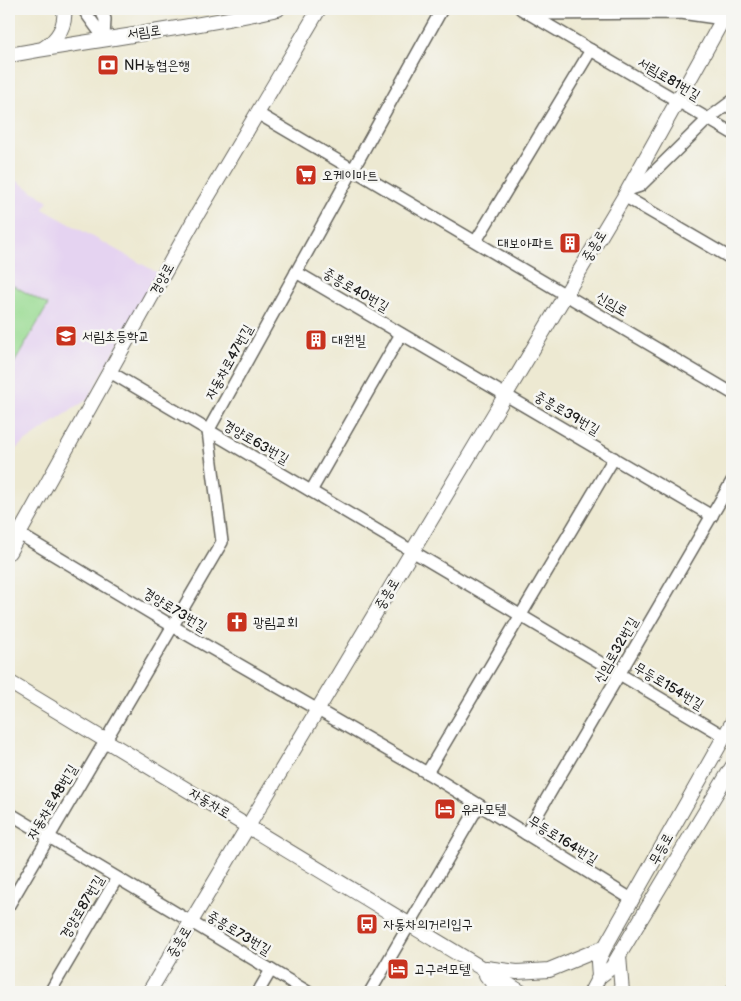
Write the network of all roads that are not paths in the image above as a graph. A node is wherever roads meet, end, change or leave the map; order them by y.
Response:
1 (64, 9) edge
2 (83, 9) edge
3 (100, 9) edge
4 (278, 9) edge
5 (319, 9) edge
6 (442, 9) edge
7 (526, 11) edge
8 (727, 17) edge
9 (104, 38) junction
10 (42, 49) junction
11 (591, 50) junction
12 (9, 55) edge
13 (677, 100) junction
14 (732, 101) edge
15 (257, 113) junction
16 (708, 119) junction
17 (732, 133) edge
18 (353, 170) junction
19 (626, 193) junction
20 (476, 241) junction
21 (728, 256) edge
22 (296, 272) junction
23 (566, 294) junction
24 (401, 334) junction
25 (110, 372) junction
26 (732, 393) edge
27 (506, 395) junction
28 (208, 430) junction
29 (614, 458) junction
30 (732, 482) edge
31 (311, 491) junction
32 (712, 516) junction
33 (19, 534) junction
34 (412, 551) junction
35 (9, 552) edge
36 (522, 615) junction
37 (174, 627) junction
38 (620, 674) junction
39 (9, 682) edge
40 (318, 709) junction
41 (732, 723) edge
42 (724, 736) junction
43 (107, 740) junction
44 (732, 767) edge
45 (427, 773) junction
46 (479, 806) junction
47 (9, 813) edge
48 (248, 827) junction
49 (526, 834) junction
50 (48, 837) junction
51 (117, 878) junction
52 (633, 900) junction
53 (9, 905) edge
54 (191, 922) junction
55 (410, 925) junction
56 (605, 947) junction
57 (619, 955) junction
58 (480, 967) junction
59 (271, 970) junction
60 (599, 977) junction
61 (50, 992) edge
62 (149, 992) edge
63 (258, 992) edge
64 (308, 992) edge
65 (370, 992) edge
66 (500, 992) edge
67 (521, 992) edge
68 (591, 992) edge
69 (622, 992) edge

1 - 10 street
2 - 9 street
3 - 9 street
4 - 9 street, 서림로
5 - 15 street, 경양로
6 - 18 street, 자동차로47번길
7 - 8 street, 중흥로
7 - 11 street, 서림로81번길
8 - 13 street, 중흥로
9 - 10 street, 서림로
10 - 12 street, 서림로
11 - 13 street, 서림로81번길
11 - 20 street
13 - 16 street, 서림로81번길
13 - 19 street, 중흥로
14 - 16 street
15 - 18 street, 신임로
15 - 25 street, 경양로
16 - 17 street, 서림로81번길
16 - 19 street
18 - 20 street, 신임로
18 - 22 street, 자동차로47번길
19 - 21 street
19 - 23 street, 중흥로
20 - 23 street, 신임로
22 - 24 street, 중흥로40번길
22 - 28 street, 자동차로47번길
23 - 26 street, 신임로
23 - 27 street, 중흥로
24 - 27 street, 중흥로40번길
24 - 31 street
25 - 28 street, 경양로63번길
25 - 33 street, 경양로
27 - 29 street, 중흥로39번길
27 - 34 street, 중흥로
28 - 31 street, 경양로63번길
28 - 37 street
29 - 32 street, 중흥로39번길
29 - 36 street
30 - 32 street, 신임로32번길
31 - 34 street, 경양로63번길
32 - 38 street, 신임로32번길
33 - 35 street, 경양로
33 - 37 street, 경양로73번길
34 - 36 street, 무등로154번길
34 - 40 street, 중흥로
36 - 38 street, 무등로154번길
36 - 45 street
37 - 40 street, 경양로73번길
37 - 43 street
38 - 42 street, 무등로154번길
38 - 49 street, 신임로32번길
39 - 43 street, 자동차로
40 - 45 street, 무등로164번길
40 - 48 street, 중흥로
41 - 42 street, 무등로
42 - 52 street, 무등로
43 - 48 street, 자동차로
43 - 50 street, 자동차로48번길
44 - 57 street, 무등로
45 - 46 street, 무등로164번길
46 - 49 street, 무등로164번길
46 - 55 street
47 - 50 street, 경양로87번길
48 - 54 street, 중흥로
48 - 55 street, 자동차로
49 - 52 street, 무등로164번길
50 - 51 street, 경양로87번길
50 - 53 street, 자동차로48번길
51 - 54 street, 경양로87번길
51 - 61 street, 경양로87번길
52 - 56 street, 무등로
54 - 59 street, 중흥로73번길
54 - 62 street, 중흥로
55 - 58 street, 자동차로
55 - 65 street
56 - 58 street
56 - 60 street, 무등로
57 - 60 street, 무등로
57 - 69 street
58 - 66 street
58 - 67 street, 자동차로
59 - 63 street, 중흥로73번길
59 - 64 street, 중흥로73번길
60 - 68 street, 무등로

